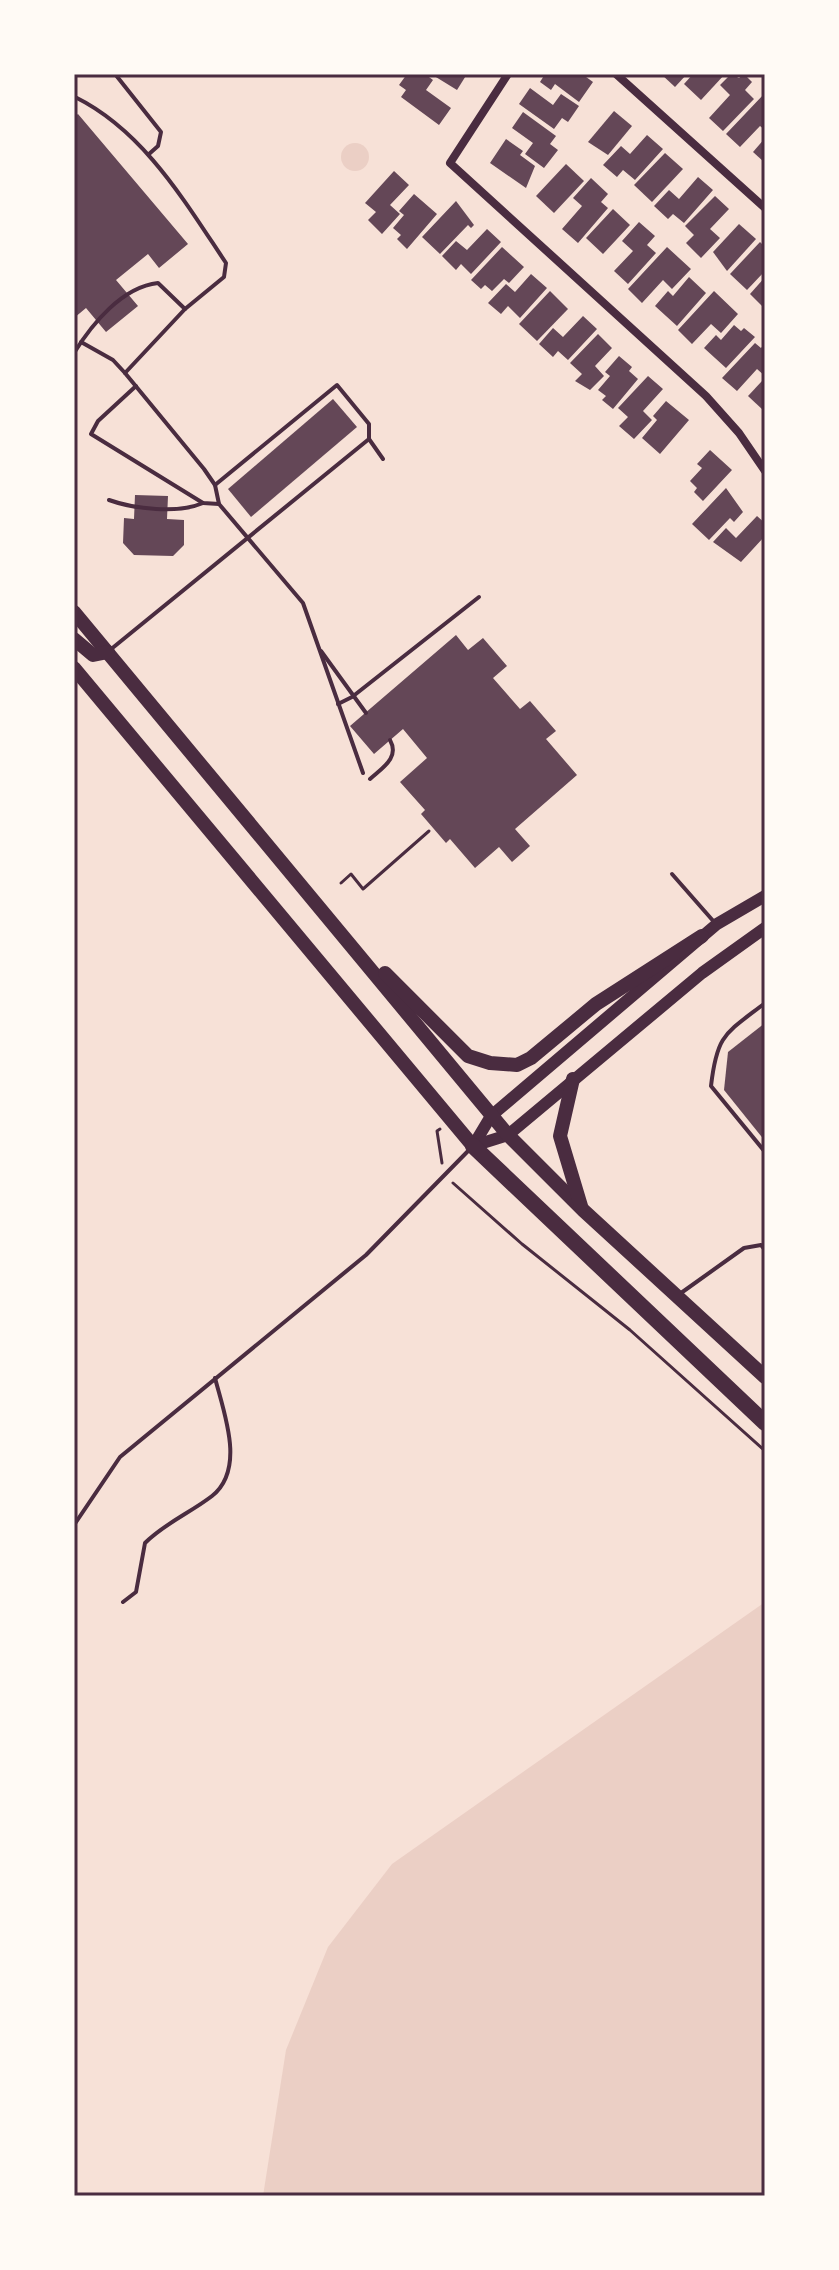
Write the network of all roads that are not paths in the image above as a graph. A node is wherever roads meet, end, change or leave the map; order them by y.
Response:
1 (115, 74) edge
2 (508, 74) edge
3 (616, 74) edge
4 (75, 97) edge
5 (149, 154) junction
6 (765, 208) edge
7 (185, 309) junction
8 (81, 342) junction
9 (74, 353) edge
10 (125, 373) junction
11 (136, 386) junction
12 (369, 439) junction
13 (383, 459) dead end
14 (765, 471) edge
15 (215, 485) junction
16 (109, 500) dead end
17 (203, 503) junction
18 (219, 504) junction
19 (248, 538) junction
20 (479, 597) dead end
21 (74, 612) edge
22 (74, 639) edge
23 (318, 646) junction
24 (108, 652) junction
25 (74, 668) edge
26 (352, 697) junction
27 (337, 705) junction
28 (366, 713) dead end
29 (390, 740) dead end
30 (363, 773) dead end
31 (370, 779) dead end
32 (672, 874) dead end
33 (765, 896) edge
34 (317, 904) junction
35 (717, 924) junction
36 (765, 928) edge
37 (702, 936) junction
38 (765, 1003) edge
39 (573, 1079) junction
40 (491, 1116) junction
41 (508, 1135) junction
42 (473, 1146) junction
43 (765, 1152) edge
44 (583, 1210) junction
45 (765, 1250) edge
46 (677, 1296) junction
47 (765, 1377) edge
48 (215, 1378) junction
49 (765, 1423) edge
50 (74, 1525) edge
51 (123, 1602) dead end

1 - 5 lane
2 - 14 street
3 - 6 street
4 - 5 lane
5 - 7 lane
7 - 8 lane
7 - 10 lane
8 - 9 lane
8 - 10 lane
10 - 11 lane
11 - 15 lane
11 - 17 lane
12 - 13 lane
12 - 15 lane
12 - 19 lane
15 - 18 lane
16 - 17 lane
17 - 18 lane
18 - 19 lane
19 - 23 lane
19 - 24 lane
20 - 26 lane
21 - 24 main road
22 - 24 main road
23 - 26 lane
23 - 27 lane
24 - 34 main road
25 - 42 main road
26 - 27 lane
26 - 28 lane
27 - 30 lane
29 - 31 lane
32 - 35 lane
33 - 35 main road
34 - 37 main road
34 - 40 main road
35 - 37 main road
36 - 39 main road
37 - 40 main road
38 - 43 lane
39 - 41 main road
39 - 44 main road
40 - 41 main road
40 - 42 main road
41 - 42 main road
41 - 44 main road
42 - 48 lane
42 - 49 highway
44 - 46 main road
45 - 46 lane
46 - 47 main road
48 - 50 lane
48 - 51 lane

